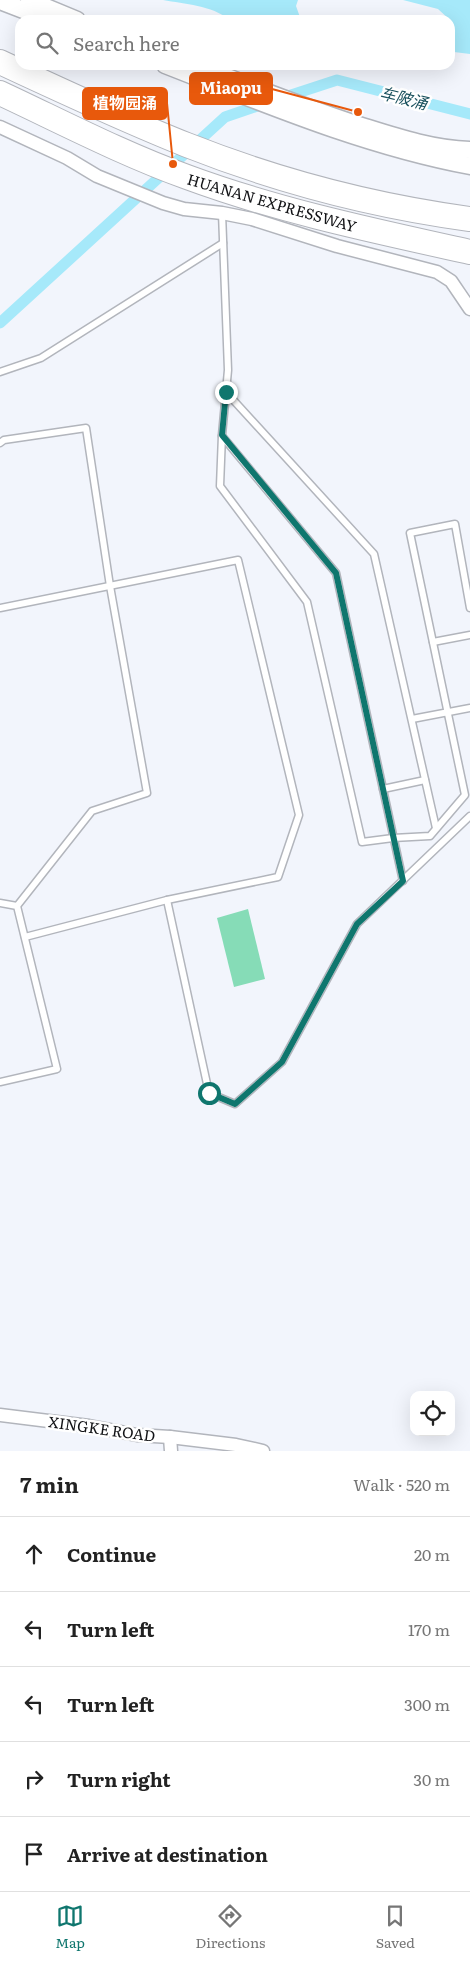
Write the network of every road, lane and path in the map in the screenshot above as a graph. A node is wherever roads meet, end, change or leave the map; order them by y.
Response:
1 (28, 0) edge
2 (4, 2) edge
3 (36, 15) edge
4 (65, 15) edge
5 (0, 62) edge
6 (15, 69) edge
7 (18, 70) edge
8 (183, 70) edge
9 (203, 70) edge
10 (216, 79) junction
11 (0, 93) edge
12 (301, 112) junction
13 (0, 127) edge
14 (470, 150) edge
15 (470, 166) edge
16 (222, 213) junction
17 (470, 218) edge
18 (223, 243) junction
19 (470, 252) edge
20 (470, 309) edge
21 (0, 372) edge
22 (226, 392) junction
23 (222, 435) junction
24 (0, 444) edge
25 (110, 586) junction
26 (0, 608) edge
27 (470, 608) edge
28 (470, 635) edge
29 (433, 642) junction
30 (470, 708) edge
31 (448, 713) junction
32 (412, 719) junction
33 (425, 780) junction
34 (383, 789) junction
35 (470, 816) edge
36 (436, 828) junction
37 (394, 838) junction
38 (403, 881) junction
39 (167, 900) junction
40 (0, 902) edge
41 (17, 906) junction
42 (25, 937) junction
43 (0, 1082) edge
44 (0, 1415) edge
45 (170, 1437) junction
46 (171, 1451) edge
47 (263, 1451) edge

1 - 4 street
2 - 3 street
5 - 6 highway, HUANAN EXPRESSWAY
7 - 17 highway, HUANAN EXPRESSWAY
8 - 10 street
9 - 10 street
10 - 12 street
11 - 19 highway, HUANAN EXPRESSWAY
12 - 14 street
12 - 15 street
13 - 16 street
16 - 18 lane
16 - 20 street
18 - 21 lane
18 - 22 lane
22 - 23 lane
22 - 32 lane
23 - 34 lane
23 - 37 lane
24 - 25 lane
25 - 26 lane
25 - 39 lane
25 - 41 lane
27 - 29 lane
28 - 29 lane
29 - 31 lane
30 - 31 lane
31 - 32 lane
31 - 36 lane
32 - 33 lane
33 - 34 lane
33 - 36 lane
34 - 37 lane
35 - 38 lane
36 - 37 lane
37 - 38 lane
38 - 39 lane
39 - 42 lane
40 - 41 lane
41 - 42 lane
42 - 43 lane
44 - 45 street, XINGKE ROAD
45 - 46 street
45 - 47 street, XINGKE ROAD

